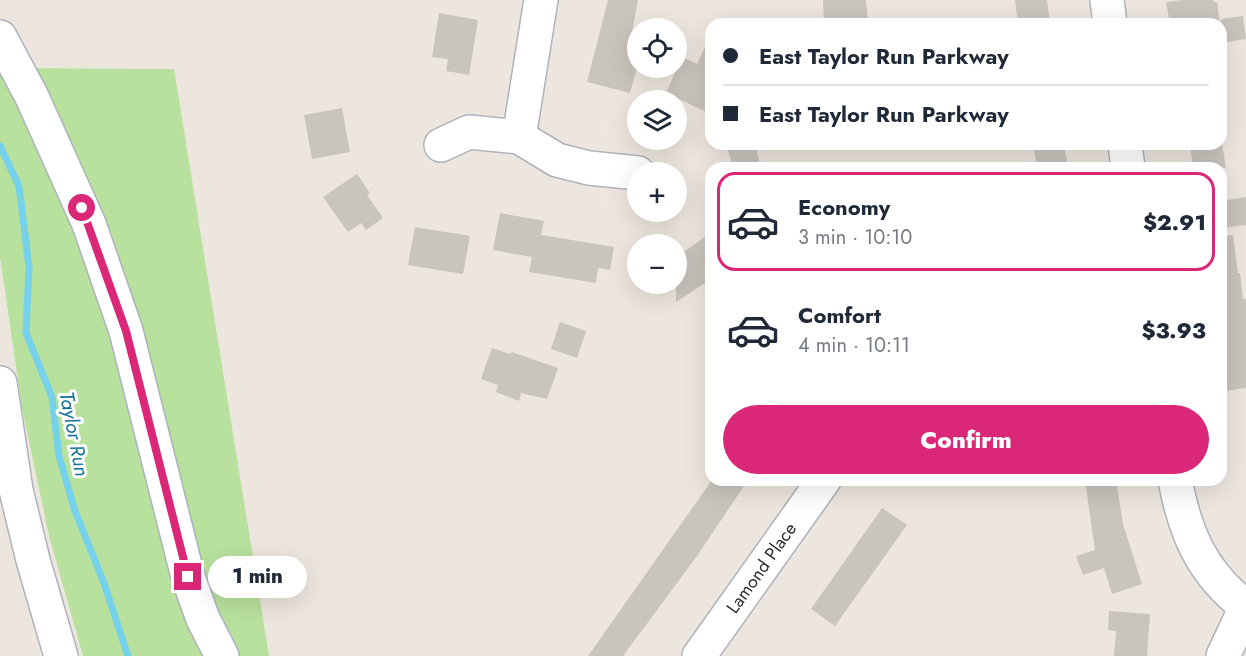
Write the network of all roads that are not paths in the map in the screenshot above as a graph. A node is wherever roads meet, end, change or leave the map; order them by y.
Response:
1 (541, 0) edge
2 (1107, 0) edge
3 (1109, 18) edge
4 (0, 37) edge
5 (519, 137) junction
6 (441, 145) dead end
7 (627, 172) edge
8 (0, 383) edge
9 (821, 486) edge
10 (1176, 486) edge
11 (1246, 607) edge
12 (61, 656) edge
13 (222, 656) edge
14 (699, 656) edge
15 (1223, 656) edge

1 - 5 street
2 - 3 street
4 - 13 street
5 - 6 street
5 - 7 street
8 - 12 street
9 - 14 street, Lamond Place
10 - 11 street
11 - 15 street

